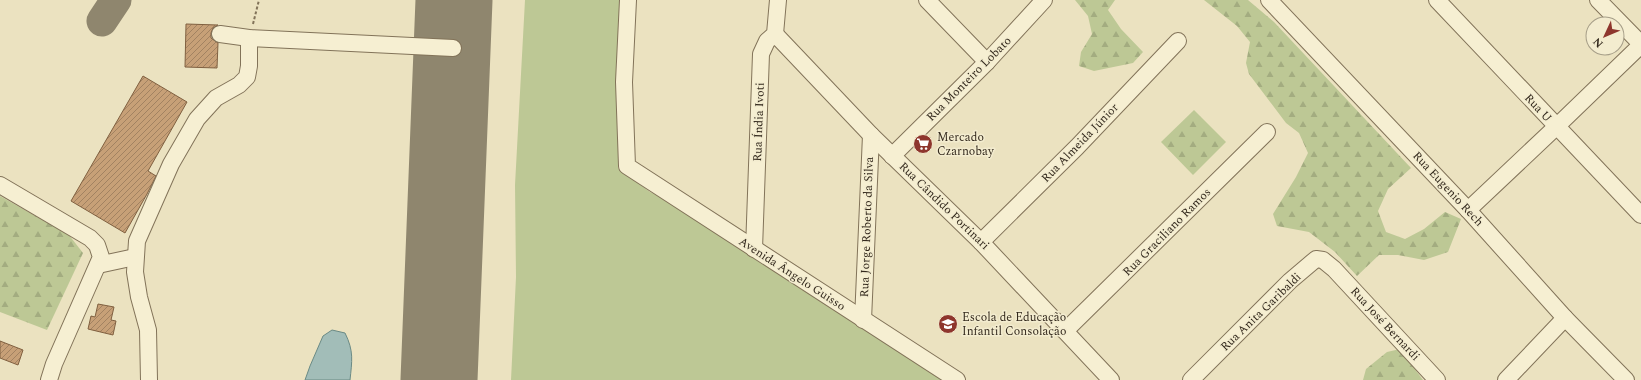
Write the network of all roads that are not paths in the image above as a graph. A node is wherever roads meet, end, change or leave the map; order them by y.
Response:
1 (628, 0) edge
2 (778, 0) edge
3 (927, 0) edge
4 (1044, 0) edge
5 (1436, 0) edge
6 (1598, 0) edge
7 (1275, 2) edge
8 (220, 34) dead end
9 (775, 34) junction
10 (249, 38) junction
11 (1178, 41) dead end
12 (1641, 44) edge
13 (453, 48) dead end
14 (987, 62) junction
15 (1556, 127) junction
16 (1268, 132) dead end
17 (871, 135) junction
18 (892, 156) junction
19 (0, 185) edge
20 (1468, 210) junction
21 (1641, 215) edge
22 (981, 242) junction
23 (754, 249) junction
24 (135, 257) junction
25 (98, 265) junction
26 (1334, 269) joint
27 (1565, 318) junction
28 (863, 320) junction
29 (1065, 331) junction
30 (49, 380) edge
31 (149, 380) edge
32 (958, 380) edge
33 (1111, 380) edge
34 (1191, 380) edge
35 (1437, 380) edge
36 (1506, 380) edge
37 (1626, 380) edge

1 - 23 street, Avenida Ângelo Guisso
2 - 9 street
3 - 14 street
4 - 14 street, Rua Monteiro Lobato
5 - 15 street, Rua U
6 - 12 street
7 - 20 street, Rua Eugenio Rech
8 - 10 street
9 - 17 street, Rua Cândido Portinari
9 - 23 street, Rua Índia Ivoti
10 - 13 street
10 - 24 street
11 - 22 street, Rua Almeida Júnior
12 - 15 street
14 - 18 street, Rua Monteiro Lobato
15 - 20 street
15 - 21 street, Rua U
16 - 29 street, Rua Graciliano Ramos
17 - 18 street, Rua Cândido Portinari
17 - 28 street, Rua Jorge Roberto da Silva
18 - 22 street, Rua Cândido Portinari
19 - 25 street
20 - 27 street, Rua Eugenio Rech
22 - 29 street, Rua Cândido Portinari
23 - 28 street, Avenida Ângelo Guisso
24 - 25 street
24 - 31 street
25 - 30 street
26 - 34 street, Rua Anita Garibaldi
26 - 35 street, Rua José Bernardi
27 - 36 street
27 - 37 street, Rua Eugenio Rech
28 - 32 street, Avenida Ângelo Guisso
29 - 33 street, Rua Cândido Portinari

